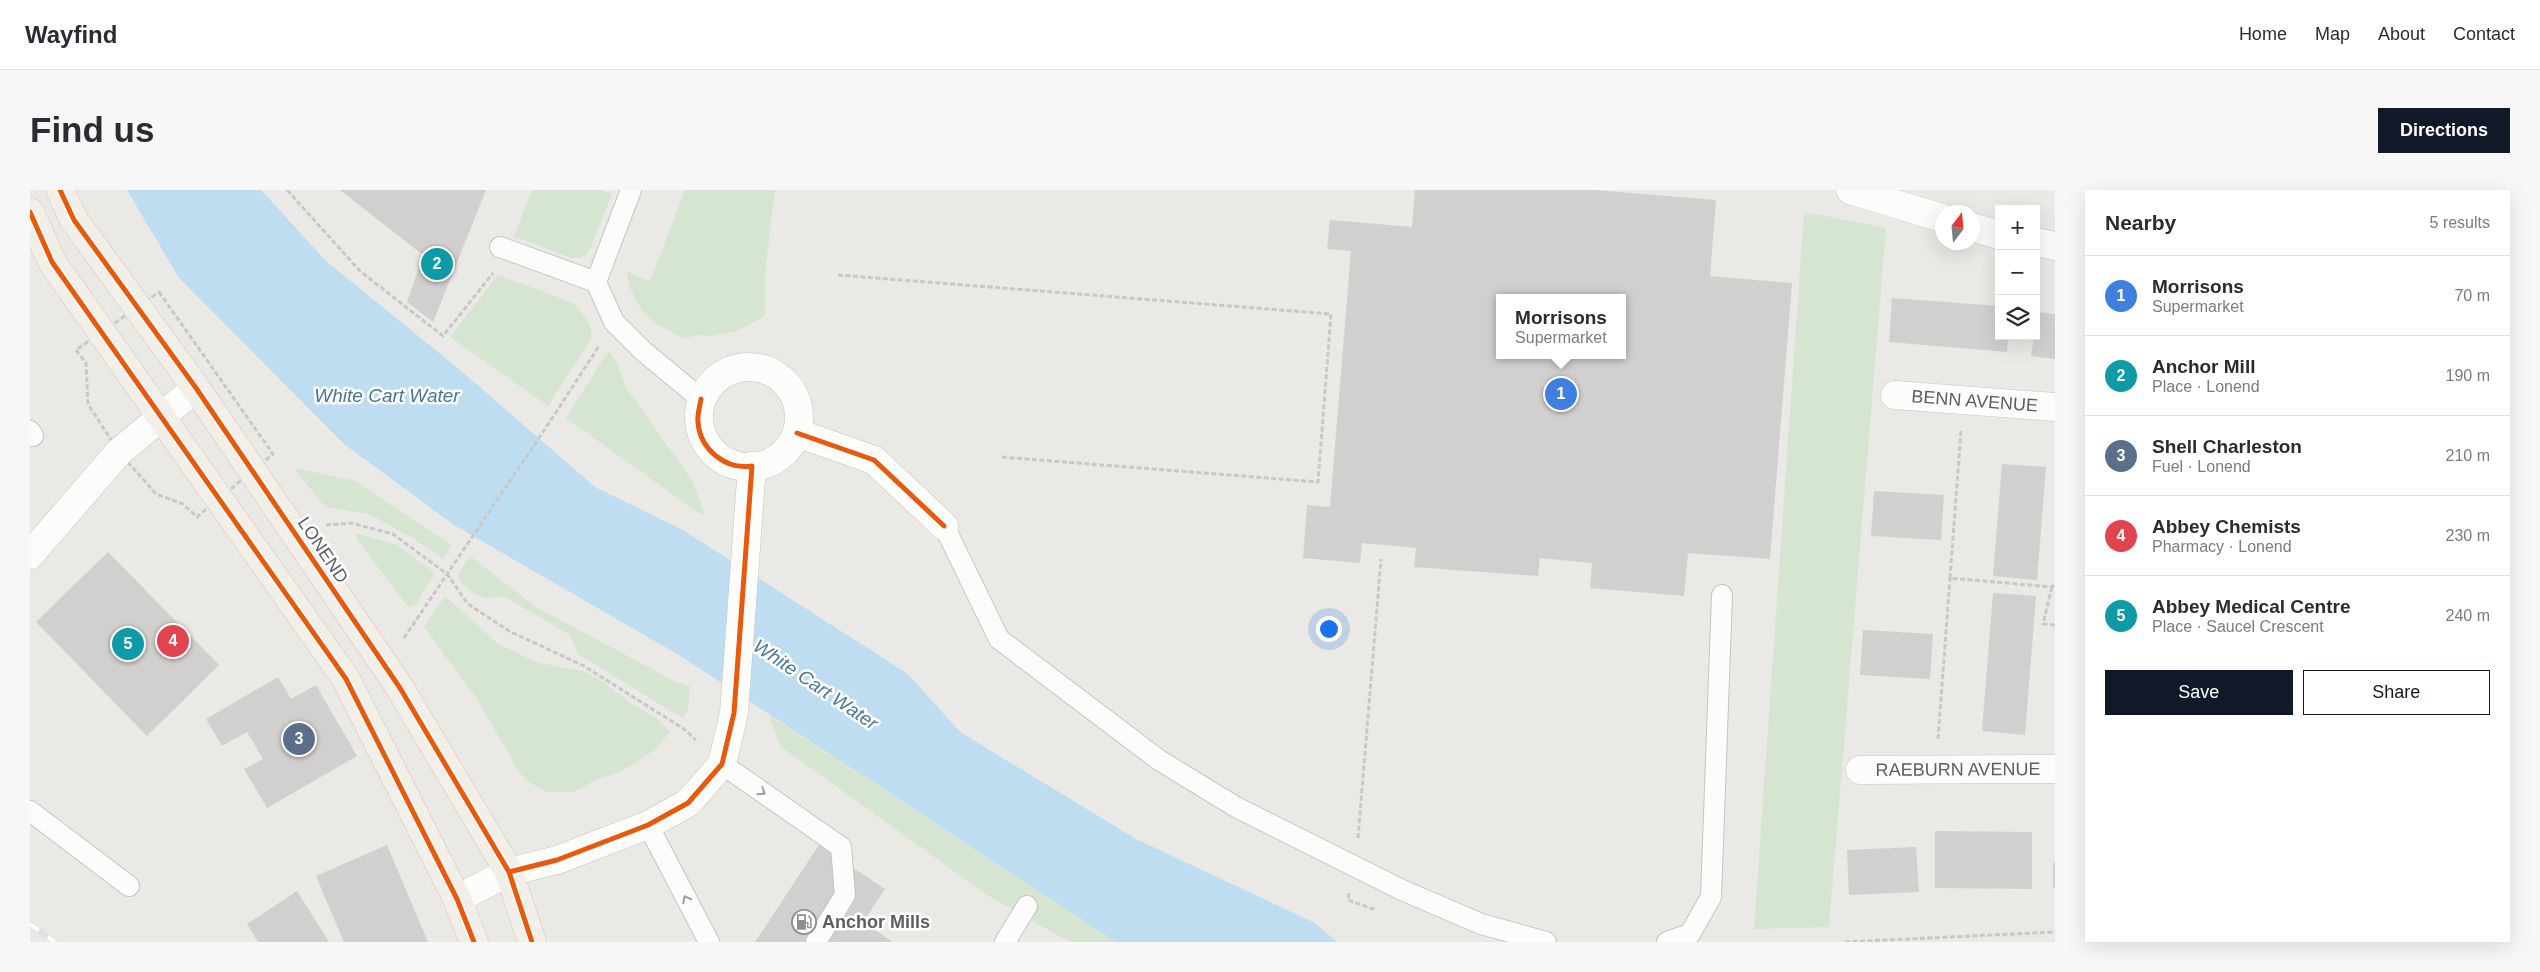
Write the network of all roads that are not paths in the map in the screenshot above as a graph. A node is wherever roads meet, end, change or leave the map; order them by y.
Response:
1 (60, 190) edge
2 (631, 190) edge
3 (1850, 190) edge
4 (30, 212) edge
5 (1935, 216) edge
6 (1980, 229) edge
7 (1995, 234) edge
8 (2040, 243) edge
9 (2055, 246) edge
10 (500, 247) dead end
11 (596, 282) junction
12 (196, 388) junction
13 (1894, 395) dead end
14 (701, 399) junction
15 (2055, 407) edge
16 (161, 416) junction
17 (797, 433) junction
18 (752, 476) junction
19 (944, 526) joint
20 (30, 555) edge
21 (1722, 595) dead end
22 (722, 764) junction
23 (2055, 769) edge
24 (1860, 770) dead end
25 (30, 811) edge
26 (648, 825) junction
27 (509, 872) junction
28 (129, 886) dead end
29 (457, 899) junction
30 (1027, 906) dead end
31 (474, 942) edge
32 (532, 942) edge
33 (708, 942) edge
34 (816, 942) edge
35 (1005, 942) edge
36 (1546, 942) edge
37 (1667, 942) edge

1 - 12 main road, LONEND
2 - 11 lane
3 - 5 street
4 - 16 main road
6 - 7 street
8 - 9 street
10 - 11 lane
11 - 14 lane
12 - 16 street
12 - 27 main road, LONEND
13 - 15 street, BENN AVENUE
14 - 17 street
14 - 18 street
16 - 20 street
16 - 29 main road
17 - 18 street
17 - 19 street
18 - 22 street
19 - 36 lane
21 - 37 lane
22 - 26 street
22 -> 34 lane
23 - 24 street, RAEBURN AVENUE
25 - 28 lane
26 - 27 street
33 -> 26 lane
27 - 29 street
27 - 32 main road, LONEND
29 - 31 main road
30 - 35 lane

